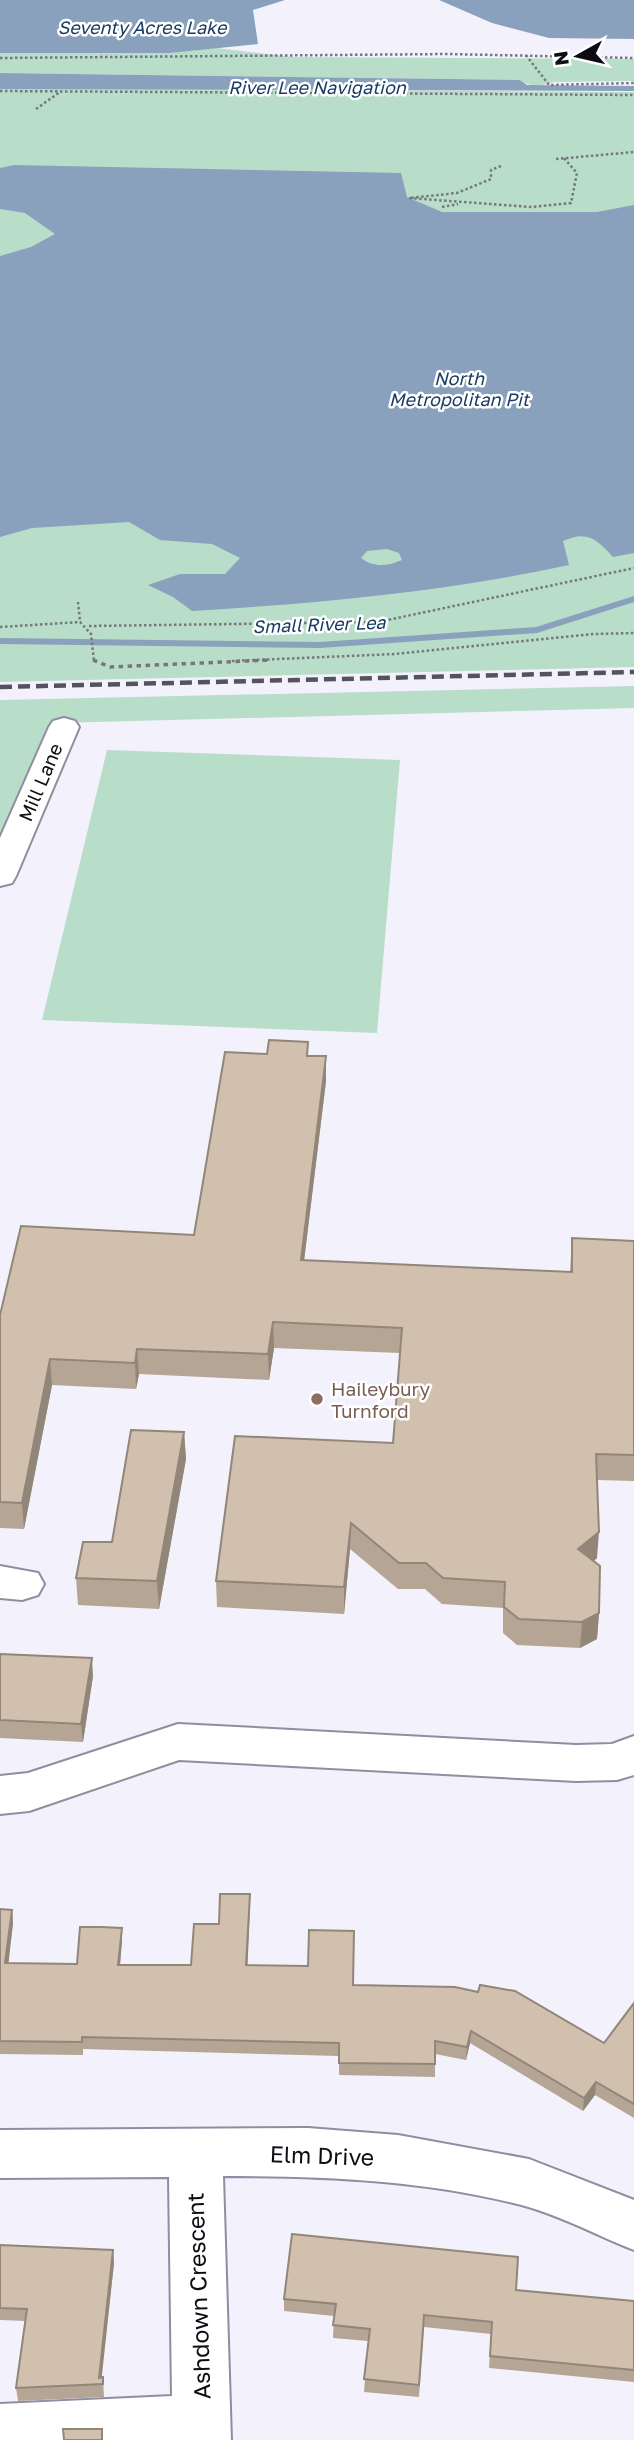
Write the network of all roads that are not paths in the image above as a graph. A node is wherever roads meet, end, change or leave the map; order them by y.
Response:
1 (64, 727) dead end
2 (0, 876) edge
3 (634, 1754) edge
4 (0, 1795) edge
5 (195, 2152) junction
6 (0, 2154) edge
7 (634, 2225) edge
8 (202, 2431) edge
9 (0, 2432) edge

1 - 2 street, Mill Lane
3 - 4 street
5 - 6 street, Elm Drive
5 - 7 street, Elm Drive
5 - 8 street, Ashdown Crescent
8 - 9 street

